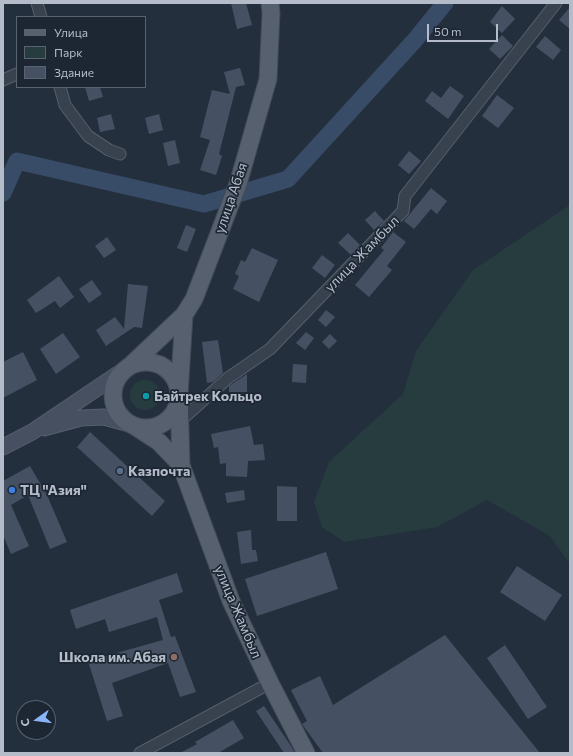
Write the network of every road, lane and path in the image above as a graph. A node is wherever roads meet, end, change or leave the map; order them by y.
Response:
1 (37, 3) edge
2 (270, 3) edge
3 (556, 3) edge
4 (41, 16) edge
5 (16, 74) edge
6 (3, 80) edge
7 (60, 88) edge
8 (120, 154) dead end
9 (184, 315) junction
10 (130, 366) junction
11 (179, 395) junction
12 (179, 422) junction
13 (133, 425) junction
14 (32, 432) junction
15 (3, 446) edge
16 (181, 465) junction
17 (270, 682) junction
18 (140, 753) edge
19 (306, 753) edge

1 - 4 street
2 - 9 main road, улица Абая
3 - 12 street, улица Жамбыл
5 - 6 street
7 - 8 street
9 - 10 main road, улица Абая
9 - 11 main road, улица Жамбыл
10 - 11 main road
10 - 13 main road
10 - 14 main road
11 - 12 main road, улица Жамбыл
11 - 13 main road
12 - 16 main road, улица Жамбыл
13 - 14 main road
13 - 16 main road, улица Жамбыл
14 - 15 main road
16 - 17 main road, улица Жамбыл
17 - 18 street
17 - 19 main road, улица Жамбыл

